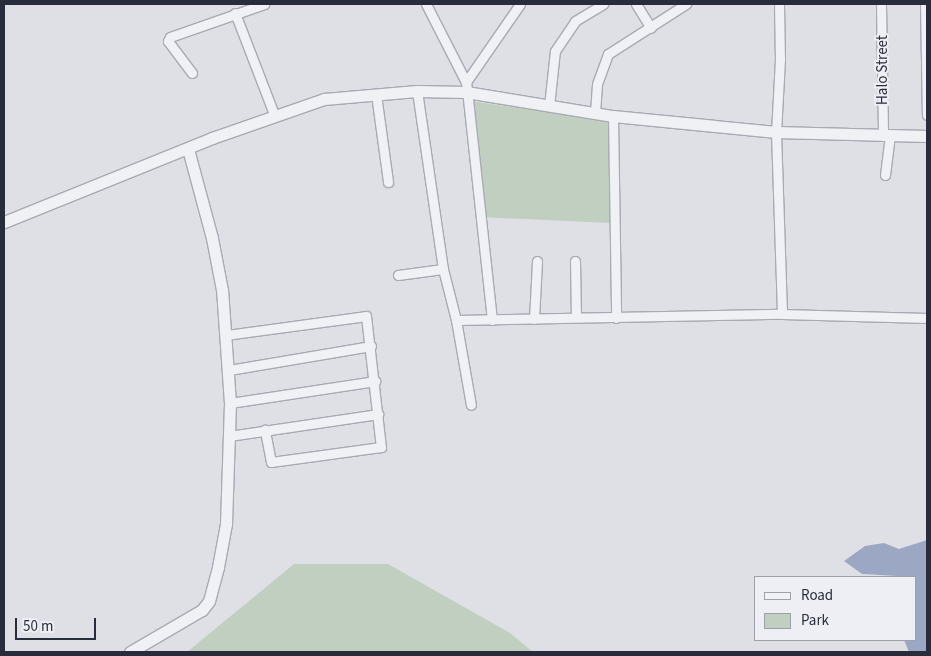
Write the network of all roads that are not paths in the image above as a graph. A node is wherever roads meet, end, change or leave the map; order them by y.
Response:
1 (264, 4) edge
2 (426, 4) edge
3 (520, 4) edge
4 (603, 4) edge
5 (636, 4) edge
6 (686, 4) edge
7 (778, 4) edge
8 (881, 4) edge
9 (925, 4) edge
10 (235, 13) junction
11 (651, 28) junction
12 (927, 46) edge
13 (192, 73) dead end
14 (466, 87) junction
15 (418, 91) junction
16 (376, 94) junction
17 (549, 106) junction
18 (595, 113) junction
19 (274, 114) junction
20 (927, 115) edge
21 (613, 116) junction
22 (776, 132) junction
23 (887, 136) junction
24 (927, 136) edge
25 (188, 149) junction
26 (885, 175) dead end
27 (388, 182) dead end
28 (4, 222) edge
29 (537, 261) dead end
30 (575, 261) dead end
31 (444, 269) junction
32 (398, 275) dead end
33 (782, 314) junction
34 (576, 317) junction
35 (616, 318) junction
36 (927, 318) edge
37 (534, 319) junction
38 (456, 320) junction
39 (492, 320) junction
40 (226, 336) junction
41 (371, 346) junction
42 (229, 370) junction
43 (375, 381) junction
44 (230, 403) junction
45 (471, 405) dead end
46 (378, 414) junction
47 (264, 430) junction
48 (229, 436) junction
49 (130, 652) edge

1 - 10 street
2 - 14 street
3 - 14 street
4 - 17 street
5 - 11 street
6 - 11 street
7 - 22 street
8 - 23 street, Halo Street
9 - 12 street
10 - 13 street
10 - 19 street
11 - 18 street
12 - 20 street
14 - 15 street
14 - 17 street
14 - 39 street
15 - 16 street
15 - 31 street
16 - 19 street
16 - 27 street
17 - 18 street
18 - 21 street
19 - 25 street
21 - 22 street
21 - 35 street
22 - 23 street
22 - 33 street
23 - 24 street
23 - 26 street, Halo Street
25 - 28 street
25 - 40 street
29 - 37 street
30 - 34 street
31 - 32 street
31 - 38 street
33 - 35 street
33 - 36 street
34 - 35 street
34 - 37 street
37 - 39 street
38 - 39 street
38 - 45 street
40 - 41 street
40 - 42 street
41 - 42 street
41 - 43 street
42 - 44 street
43 - 44 street
43 - 46 street
44 - 48 street
46 - 47 street
46 - 47 street
47 - 48 street
48 - 49 street

